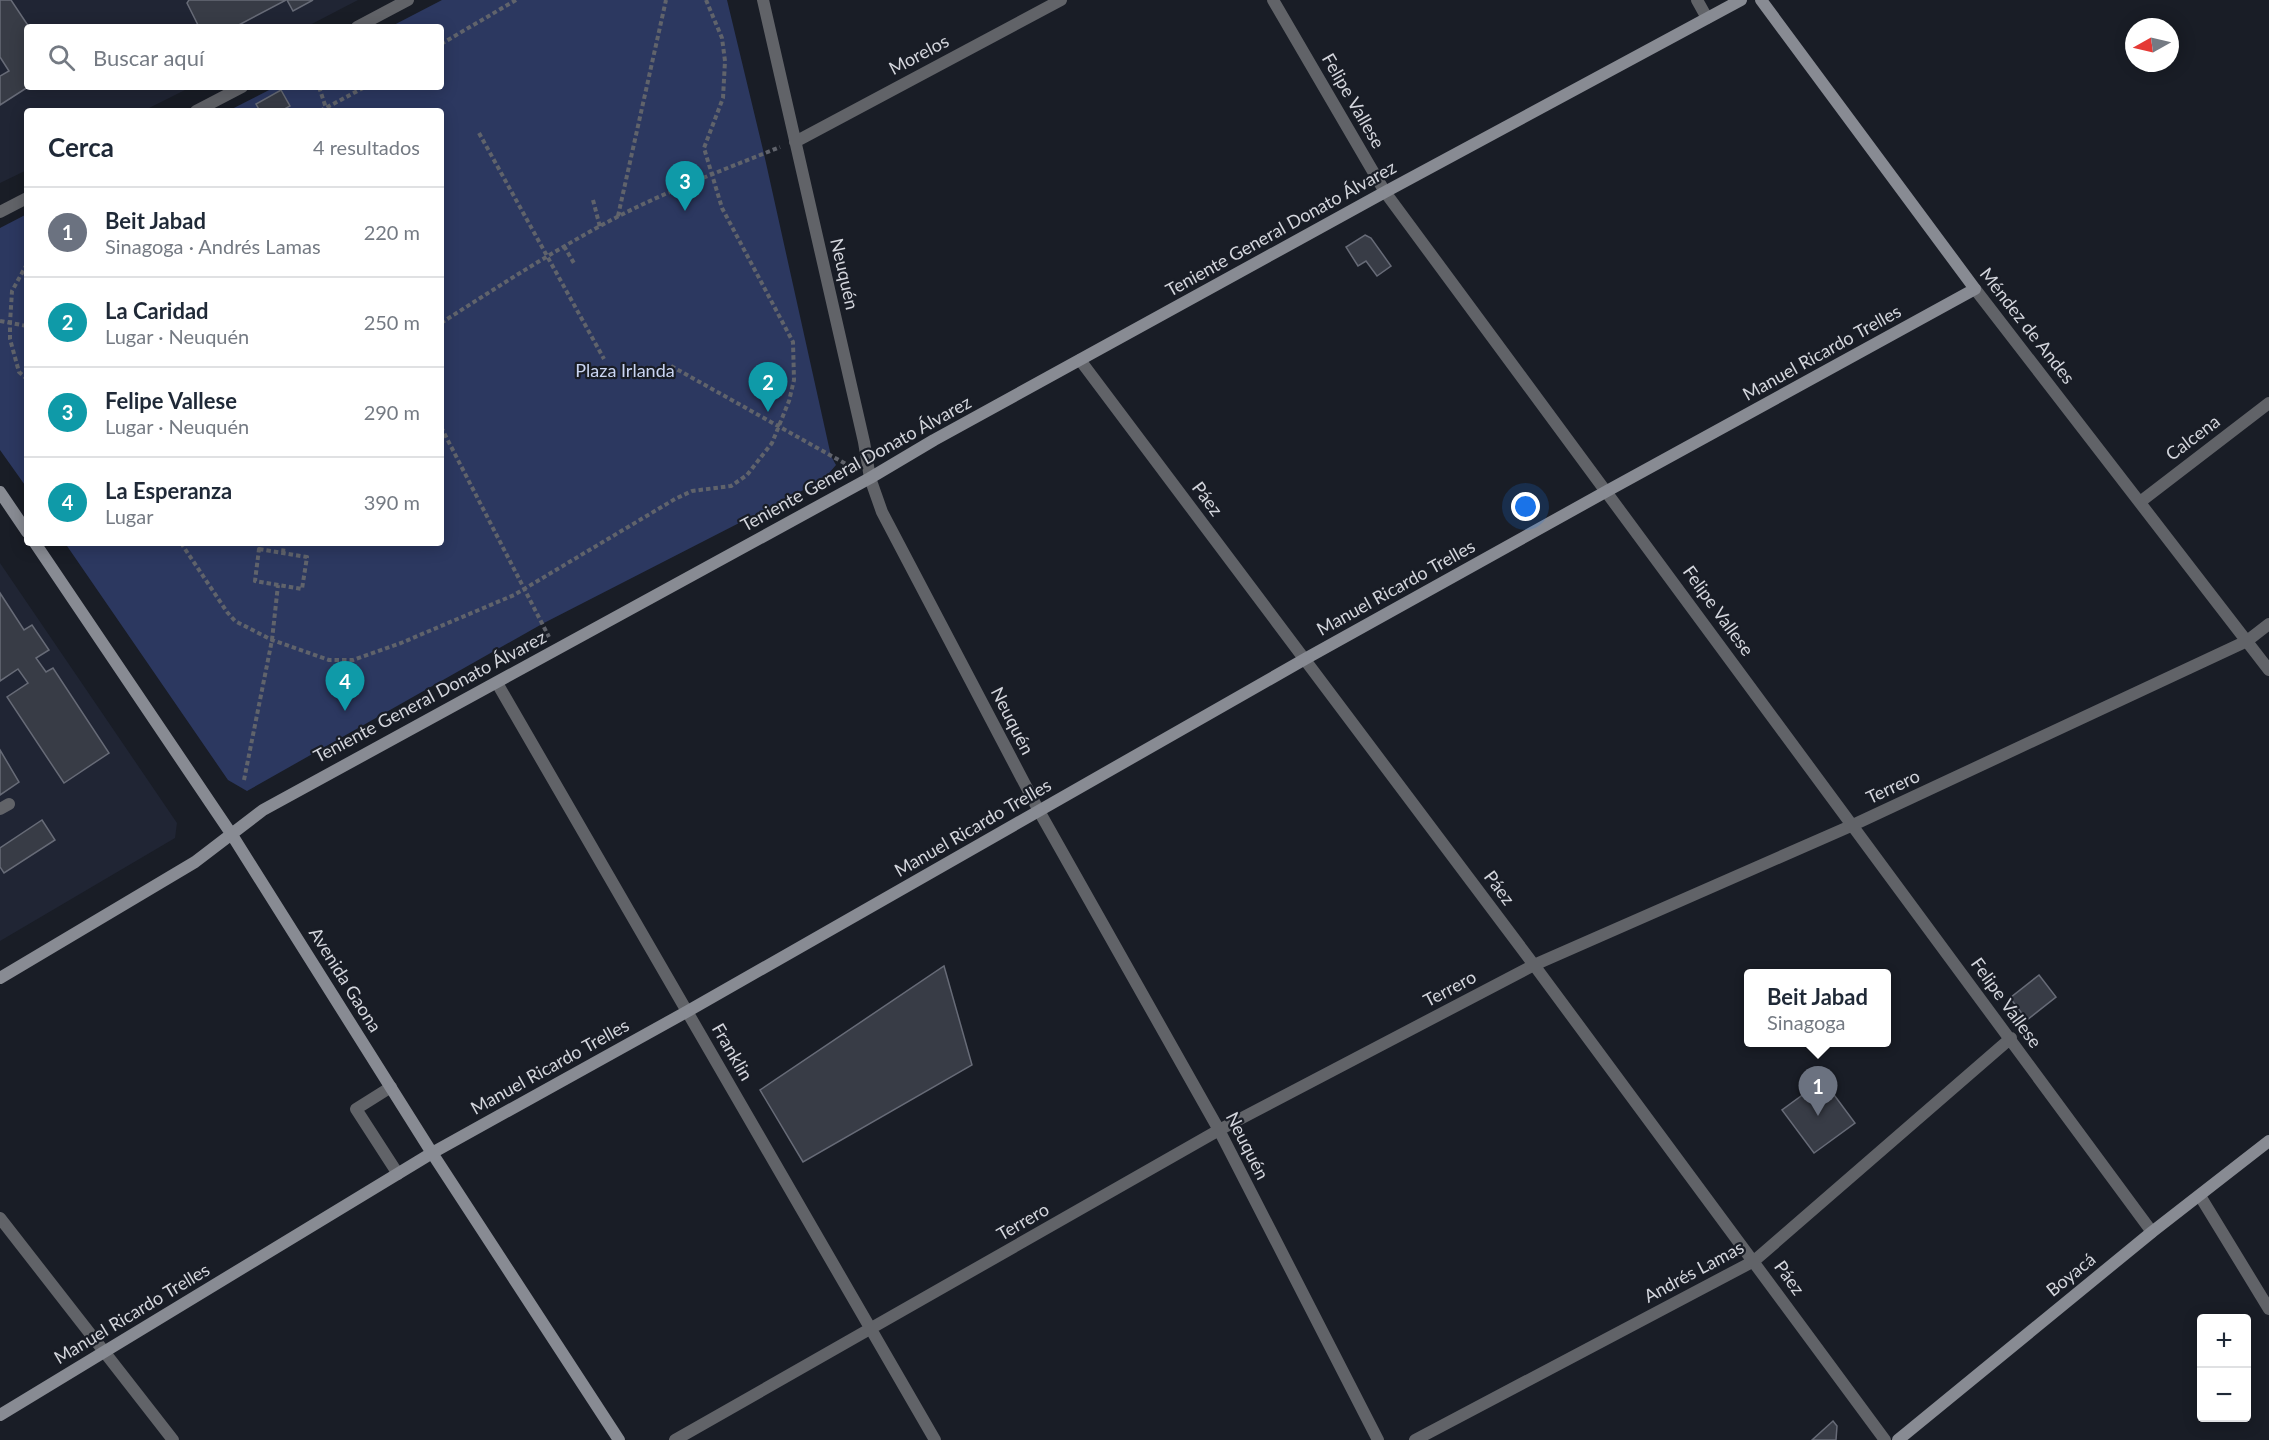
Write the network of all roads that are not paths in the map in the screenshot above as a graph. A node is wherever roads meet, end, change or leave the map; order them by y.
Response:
1 (408, 0) edge
2 (763, 0) edge
3 (1061, 0) edge
4 (1273, 0) edge
5 (1697, 0) edge
6 (1741, 0) edge
7 (1761, 0) edge
8 (1707, 18) junction
9 (363, 24) edge
10 (236, 90) edge
11 (202, 108) edge
12 (795, 142) junction
13 (1385, 192) junction
14 (24, 200) edge
15 (0, 212) edge
16 (1975, 289) junction
17 (1080, 360) junction
18 (2269, 403) edge
19 (870, 478) junction
20 (1607, 491) junction
21 (0, 492) edge
22 (2140, 502) junction
23 (24, 528) edge
24 (36, 546) edge
25 (2269, 624) edge
26 (2247, 641) junction
27 (1305, 659) junction
28 (2269, 670) edge
29 (497, 683) junction
30 (1039, 811) junction
31 (1853, 825) junction
32 (232, 835) junction
33 (1534, 965) junction
34 (0, 978) edge
35 (688, 1011) junction
36 (2011, 1038) junction
37 (391, 1087) junction
38 (1219, 1130) junction
39 (2269, 1141) edge
40 (432, 1153) junction
41 (398, 1174) junction
42 (2200, 1196) junction
43 (0, 1218) edge
44 (2152, 1232) junction
45 (1754, 1261) junction
46 (2269, 1309) edge
47 (872, 1330) junction
48 (105, 1351) junction
49 (0, 1416) edge
50 (173, 1440) edge
51 (619, 1440) edge
52 (675, 1440) edge
53 (935, 1440) edge
54 (1378, 1440) edge
55 (1415, 1440) edge
56 (1885, 1440) edge
57 (1898, 1440) edge

1 - 9 street
2 - 12 street, Neuquén
3 - 12 street, Morelos
4 - 13 street, Felipe Vallese
5 - 8 street
6 - 8 street, Teniente General Donato Álvarez
7 - 16 street, Méndez de Andes
8 - 13 street, Teniente General Donato Álvarez
10 - 11 street
12 - 19 street, Neuquén
13 - 17 street, Teniente General Donato Álvarez
13 - 20 street, Felipe Vallese
14 - 15 street
16 - 20 street, Manuel Ricardo Trelles
16 - 22 street, Méndez de Andes
17 - 19 street, Teniente General Donato Álvarez
17 - 27 street, Páez
18 - 22 street, Calcena
19 - 29 street, Teniente General Donato Álvarez
19 - 30 street, Neuquén
20 - 27 street, Manuel Ricardo Trelles
20 - 31 street, Felipe Vallese
21 - 23 street
22 - 26 street, Méndez de Andes
24 - 32 street, Avenida Gaona
25 - 26 street, Terrero
26 - 28 street, Méndez de Andes
26 - 31 street, Terrero
27 - 30 street, Manuel Ricardo Trelles
27 - 33 street, Páez
29 - 32 street, Teniente General Donato Álvarez
29 - 35 street, Franklin
30 - 35 street, Manuel Ricardo Trelles
30 - 38 street, Neuquén
31 - 33 street, Terrero
31 - 36 street, Felipe Vallese
32 - 34 street, Teniente General Donato Álvarez
32 - 37 street, Avenida Gaona
33 - 38 street, Terrero
33 - 45 street, Páez
35 - 40 street, Manuel Ricardo Trelles
35 - 47 street, Franklin
36 - 44 street, Felipe Vallese
36 - 45 street, Andrés Lamas
37 - 40 street, Avenida Gaona
37 - 41 street
38 - 47 street, Terrero
38 - 54 street, Neuquén
39 - 42 street, Boyacá
40 - 41 street, Manuel Ricardo Trelles
40 - 51 street, Avenida Gaona
41 - 48 street, Manuel Ricardo Trelles
42 - 44 street, Boyacá
42 - 46 street
43 - 48 street
44 - 57 street, Boyacá
45 - 55 street, Andrés Lamas
45 - 56 street, Páez
47 - 52 street, Terrero
47 - 53 street, Franklin
48 - 49 street, Manuel Ricardo Trelles
48 - 50 street

